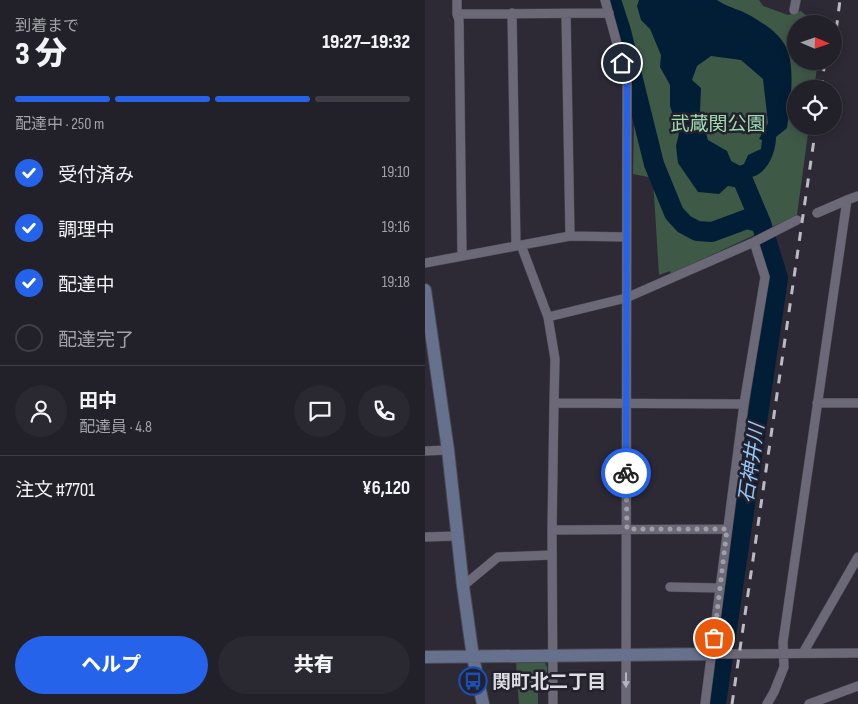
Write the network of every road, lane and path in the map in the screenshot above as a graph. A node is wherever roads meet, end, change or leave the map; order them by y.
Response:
1 (457, 0) edge
2 (605, 0) edge
3 (796, 0) edge
4 (794, 10) dead end
5 (609, 13) junction
6 (457, 14) junction
7 (512, 14) junction
8 (566, 14) junction
9 (858, 196) edge
10 (847, 200) junction
11 (817, 213) dead end
12 (797, 220) dead end
13 (570, 236) junction
14 (626, 237) junction
15 (756, 240) junction
16 (519, 245) junction
17 (462, 255) junction
18 (425, 262) edge
19 (425, 290) edge
20 (626, 298) junction
21 (549, 317) junction
22 (554, 403) junction
23 (626, 403) junction
24 (817, 403) junction
25 (858, 403) edge
26 (744, 404) junction
27 (448, 450) junction
28 (425, 451) edge
29 (627, 529) junction
30 (727, 529) junction
31 (552, 530) junction
32 (457, 536) junction
33 (425, 538) edge
34 (552, 555) junction
35 (858, 558) edge
36 (463, 586) junction
37 (670, 587) dead end
38 (720, 588) junction
39 (783, 653) junction
40 (803, 653) junction
41 (858, 653) edge
42 (714, 654) junction
43 (626, 655) junction
44 (553, 656) junction
45 (473, 657) junction
46 (425, 658) edge
47 (858, 686) edge
48 (483, 704) edge
49 (553, 704) edge
50 (626, 704) edge
51 (705, 704) edge
52 (767, 704) edge
53 (809, 704) edge

1 - 6 street
2 - 5 street
3 - 4 street
5 - 8 street
5 - 14 street
6 - 7 street
6 - 17 street
7 - 8 street
7 - 16 street
8 - 13 street
9 - 10 street
10 - 11 street
10 - 24 street
12 - 15 street
13 - 14 street
13 - 16 street
14 - 20 street
15 - 20 street
15 - 26 street
16 - 17 street
16 - 21 street
17 - 18 street
19 - 27 street
20 - 21 street
20 - 23 street
21 - 22 street
22 - 23 street
22 - 31 street
23 - 26 street
23 - 29 street
24 - 25 street
24 - 39 street
26 - 30 street
27 - 28 street
27 - 32 street
29 - 30 street
29 - 31 street
29 - 43 street
30 - 38 street
31 - 34 street
32 - 33 street
32 - 36 street
34 - 36 street
34 - 44 street
35 - 40 street
36 - 45 street
37 - 38 street
38 - 42 street
39 - 40 street
39 - 42 street
39 - 52 street
40 - 41 street
42 - 43 street
42 - 51 street
43 - 44 street
43 -> 50 street
44 - 45 street
44 - 49 street
45 - 46 street
45 - 48 street
47 - 53 street

